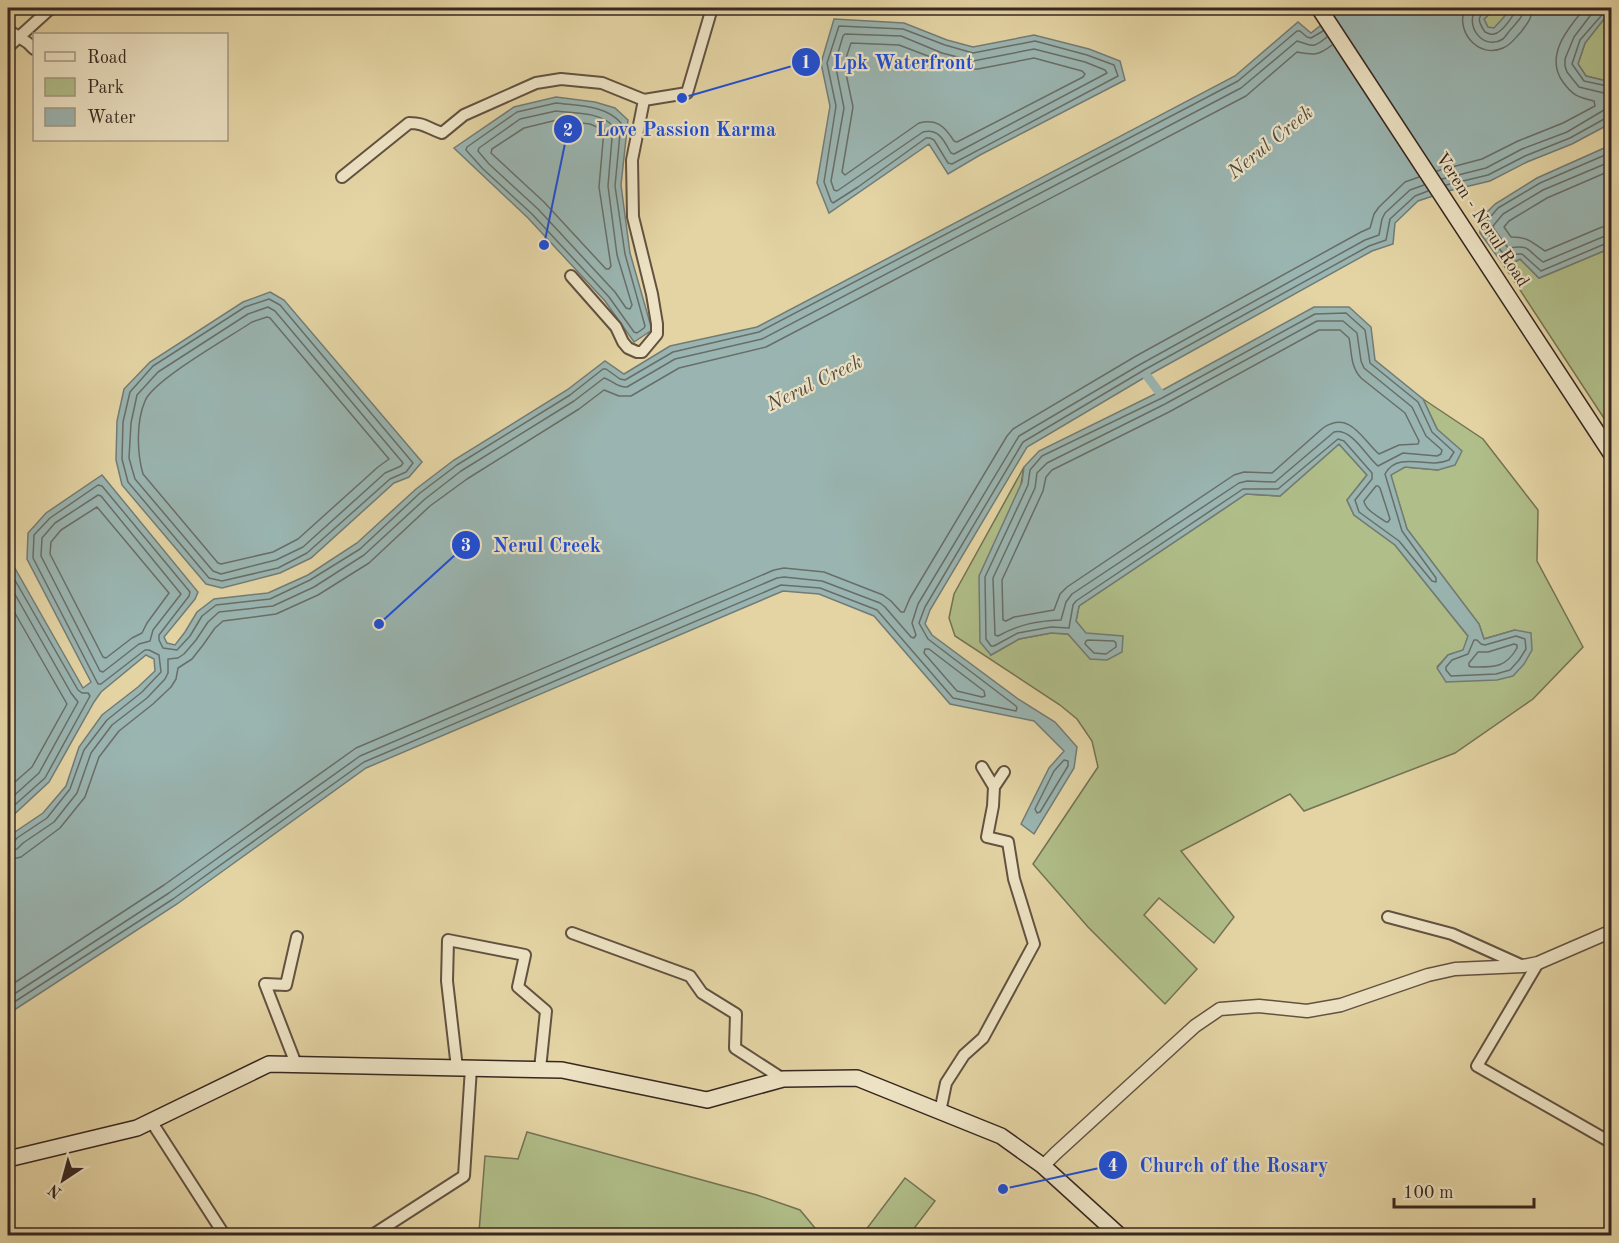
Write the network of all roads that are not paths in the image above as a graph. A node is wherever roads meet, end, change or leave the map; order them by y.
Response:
1 (51, 8) edge
2 (712, 8) edge
3 (1319, 8) edge
4 (12, 33) edge
5 (8, 47) edge
6 (33, 48) edge
7 (644, 100) junction
8 (342, 177) dead end
9 (571, 276) dead end
10 (1611, 454) edge
11 (982, 767) dead end
12 (1004, 772) dead end
13 (994, 787) junction
14 (1388, 917) dead end
15 (1611, 931) edge
16 (572, 933) dead end
17 (297, 937) dead end
18 (1538, 963) junction
19 (1523, 966) junction
20 (297, 1064) junction
21 (464, 1068) junction
22 (540, 1070) junction
23 (783, 1078) junction
24 (940, 1112) junction
25 (152, 1121) junction
26 (1611, 1143) edge
27 (8, 1159) edge
28 (1043, 1166) junction
29 (225, 1236) edge
30 (371, 1236) edge
31 (1120, 1236) edge

1 - 4 street
2 - 7 street
3 - 10 main road, Verem - Nerul Road
4 - 5 street
4 - 6 street
7 - 8 street
7 - 9 street
11 - 13 street
12 - 13 street
13 - 24 street
14 - 19 street
15 - 18 street
16 - 23 street
17 - 20 street
18 - 19 street
18 - 26 street
19 - 28 street
20 - 21 main road
20 - 25 main road
21 - 22 main road
21 - 22 street
21 - 30 street
22 - 23 main road
23 - 24 main road
24 - 28 main road
25 - 27 main road
25 - 29 street
28 - 31 main road

